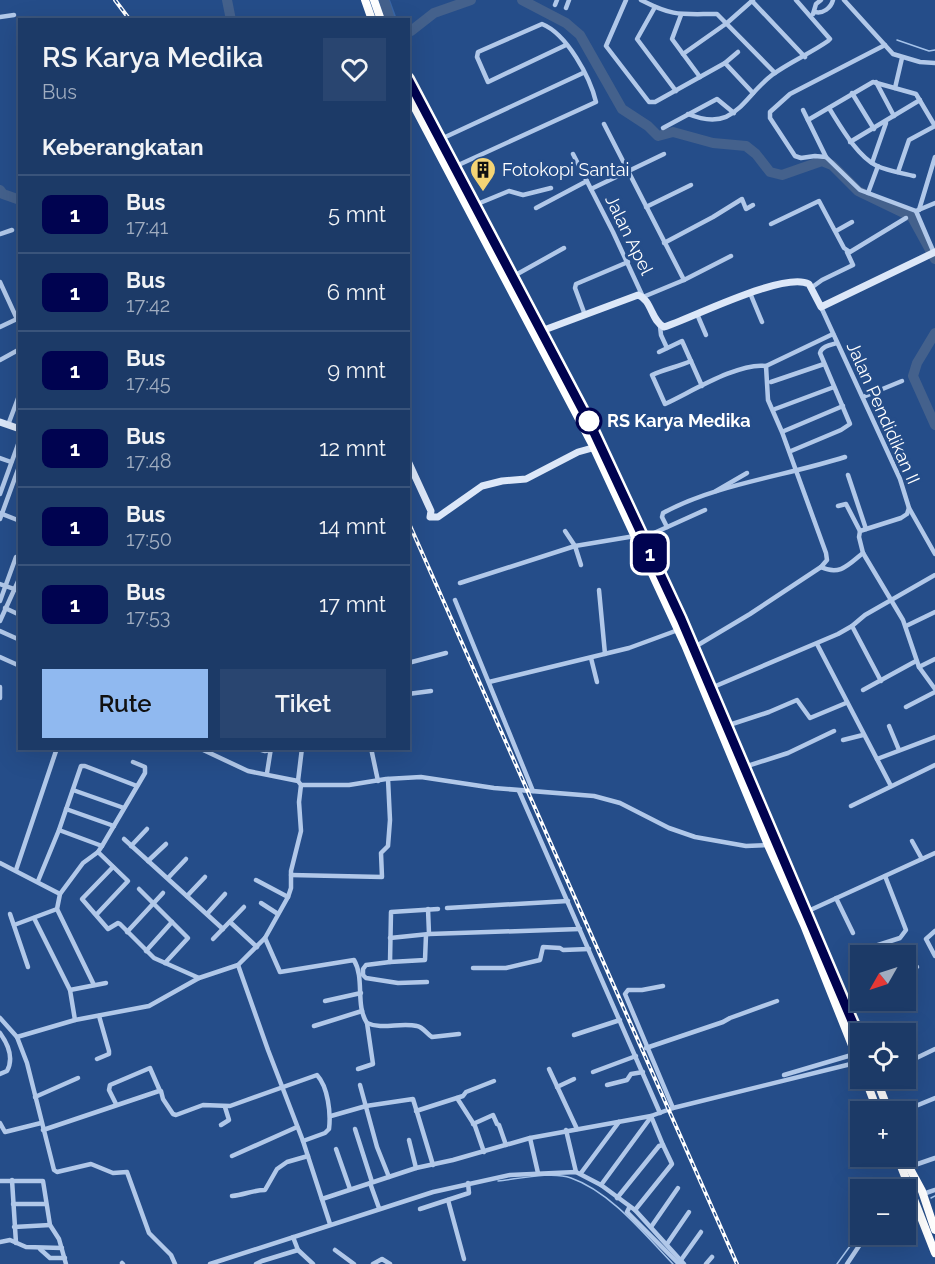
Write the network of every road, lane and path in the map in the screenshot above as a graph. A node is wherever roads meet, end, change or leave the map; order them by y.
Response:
1 (365, 0) edge
2 (374, 0) edge
3 (569, 0) edge
4 (626, 0) edge
5 (641, 0) edge
6 (796, 0) edge
7 (821, 0) edge
8 (833, 0) edge
9 (844, 0) edge
10 (752, 1) edge
11 (655, 7) junction
12 (566, 8) dead end
13 (813, 14) junction
14 (14, 15) dead end
15 (681, 15) junction
16 (0, 17) edge
17 (371, 18) edge
18 (380, 18) edge
19 (727, 23) junction
20 (566, 45) junction
21 (885, 45) junction
22 (738, 52) dead end
23 (683, 54) junction
24 (805, 57) junction
25 (902, 58) junction
26 (726, 63) junction
27 (935, 63) edge
28 (583, 73) junction
29 (775, 73) junction
30 (700, 77) junction
31 (410, 82) edge
32 (876, 82) junction
33 (895, 88) junction
34 (676, 91) junction
35 (753, 93) junction
36 (852, 93) junction
37 (410, 99) edge
38 (920, 100) junction
39 (829, 108) junction
40 (803, 110) dead end
41 (734, 113) junction
42 (688, 114) junction
43 (894, 116) junction
44 (808, 120) junction
45 (886, 122) junction
46 (604, 124) dead end
47 (935, 126) edge
48 (663, 128) dead end
49 (874, 129) junction
50 (444, 137) junction
51 (850, 142) junction
52 (573, 154) dead end
53 (664, 154) dead end
54 (826, 157) junction
55 (935, 157) edge
56 (872, 163) junction
57 (454, 166) junction
58 (878, 166) junction
59 (898, 172) junction
60 (628, 173) junction
61 (914, 176) dead end
62 (587, 181) junction
63 (691, 185) dead end
64 (551, 188) dead end
65 (591, 189) junction
66 (868, 193) junction
67 (935, 203) edge
68 (475, 205) junction
69 (753, 205) dead end
70 (646, 207) junction
71 (536, 208) dead end
72 (918, 211) junction
73 (906, 218) dead end
74 (852, 222) dead end
75 (771, 224) dead end
76 (12, 230) dead end
77 (836, 231) junction
78 (0, 234) edge
79 (664, 243) junction
80 (564, 248) dead end
81 (848, 252) junction
82 (934, 252) edge
83 (731, 256) dead end
84 (628, 262) junction
85 (512, 277) junction
86 (684, 280) junction
87 (0, 282) edge
88 (813, 290) junction
89 (750, 293) junction
90 (643, 297) junction
91 (834, 300) junction
92 (821, 307) junction
93 (697, 314) junction
94 (585, 315) junction
95 (18, 319) edge
96 (762, 322) dead end
97 (660, 326) junction
98 (0, 327) edge
99 (537, 332) junction
100 (833, 334) junction
101 (706, 335) dead end
102 (837, 343) junction
103 (667, 348) junction
104 (18, 350) edge
105 (659, 352) dead end
106 (0, 360) edge
107 (691, 362) junction
108 (824, 364) junction
109 (766, 366) junction
110 (902, 381) dead end
111 (771, 382) dead end
112 (702, 386) junction
113 (834, 387) junction
114 (863, 397) junction
115 (18, 398) edge
116 (843, 406) junction
117 (775, 410) dead end
118 (0, 422) edge
119 (8, 425) junction
120 (18, 428) edge
121 (784, 431) dead end
122 (18, 444) edge
123 (597, 447) junction
124 (791, 451) dead end
125 (845, 457) dead end
126 (0, 458) edge
127 (11, 462) junction
128 (18, 465) edge
129 (410, 465) edge
130 (18, 468) edge
131 (796, 472) junction
132 (747, 473) dead end
133 (848, 475) dead end
134 (716, 491) junction
135 (0, 494) edge
136 (857, 500) junction
137 (846, 504) junction
138 (838, 506) dead end
139 (909, 508) junction
140 (705, 510) dead end
141 (0, 515) edge
142 (18, 520) edge
143 (667, 527) junction
144 (866, 529) junction
145 (565, 531) dead end
146 (860, 531) junction
147 (639, 537) junction
148 (574, 546) junction
149 (863, 553) junction
150 (935, 554) edge
151 (16, 558) dead end
152 (581, 565) dead end
153 (821, 567) junction
154 (935, 575) edge
155 (0, 584) edge
156 (460, 584) dead end
157 (6, 586) junction
158 (17, 590) edge
159 (599, 590) dead end
160 (455, 600) dead end
161 (890, 600) junction
162 (0, 601) edge
163 (5, 608) junction
164 (935, 612) edge
165 (18, 614) edge
166 (0, 621) edge
167 (852, 626) junction
168 (906, 626) junction
169 (678, 630) junction
170 (0, 631) edge
171 (18, 639) edge
172 (816, 644) junction
173 (693, 648) junction
174 (446, 653) dead end
175 (604, 654) junction
176 (0, 657) edge
177 (591, 658) junction
178 (935, 659) edge
179 (916, 661) junction
180 (410, 662) edge
181 (18, 665) edge
182 (919, 667) junction
183 (881, 681) junction
184 (489, 682) junction
185 (597, 682) dead end
186 (0, 687) edge
187 (711, 688) junction
188 (863, 690) dead end
189 (935, 690) edge
190 (431, 691) dead end
191 (410, 694) edge
192 (0, 698) edge
193 (846, 703) junction
194 (906, 707) dead end
195 (726, 726) junction
196 (889, 726) dead end
197 (834, 731) dead end
198 (863, 735) junction
199 (935, 737) edge
200 (843, 740) dead end
201 (56, 750) edge
202 (203, 750) edge
203 (216, 750) edge
204 (271, 750) edge
205 (302, 750) edge
206 (371, 750) edge
207 (899, 750) junction
208 (214, 755) junction
209 (877, 759) junction
210 (133, 762) dead end
211 (935, 765) edge
212 (744, 767) junction
213 (267, 774) junction
214 (388, 779) junction
215 (378, 781) junction
216 (299, 783) junction
217 (136, 786) junction
218 (891, 786) junction
219 (73, 790) junction
220 (519, 791) junction
221 (532, 791) junction
222 (851, 806) dead end
223 (124, 808) junction
224 (66, 809) junction
225 (114, 826) junction
226 (147, 829) dead end
227 (58, 830) junction
228 (124, 839) dead end
229 (912, 841) dead end
230 (166, 844) dead end
231 (768, 845) junction
232 (102, 846) junction
233 (131, 846) junction
234 (98, 852) junction
235 (934, 853) edge
236 (186, 859) dead end
237 (922, 859) junction
238 (935, 860) edge
239 (148, 861) junction
240 (0, 863) edge
241 (113, 867) junction
242 (16, 870) junction
243 (291, 875) junction
244 (885, 876) junction
245 (205, 877) dead end
246 (168, 878) junction
247 (256, 880) dead end
248 (38, 881) junction
249 (139, 889) dead end
250 (163, 893) dead end
251 (60, 894) junction
252 (225, 894) dead end
253 (187, 896) junction
254 (288, 897) junction
255 (836, 898) junction
256 (568, 901) junction
257 (261, 903) dead end
258 (154, 904) junction
259 (244, 907) dead end
260 (447, 908) dead end
261 (57, 909) junction
262 (428, 909) junction
263 (438, 909) dead end
264 (806, 912) junction
265 (10, 914) dead end
266 (98, 914) junction
267 (207, 914) junction
268 (278, 914) junction
269 (34, 918) junction
270 (172, 922) junction
271 (230, 922) junction
272 (14, 925) junction
273 (223, 929) junction
274 (580, 929) junction
275 (935, 931) edge
276 (127, 932) junction
277 (853, 933) dead end
278 (428, 934) junction
279 (265, 938) junction
280 (390, 938) junction
281 (213, 939) dead end
282 (878, 945) edge
283 (257, 947) junction
284 (589, 949) junction
285 (146, 951) junction
286 (935, 956) edge
287 (390, 962) junction
288 (165, 963) junction
289 (238, 965) junction
290 (28, 966) dead end
291 (473, 968) dead end
292 (199, 978) junction
293 (427, 982) dead end
294 (106, 983) dead end
295 (94, 985) junction
296 (663, 986) dead end
297 (70, 990) junction
298 (361, 993) junction
299 (850, 999) edge
300 (325, 1001) dead end
301 (777, 1001) dead end
302 (843, 1002) junction
303 (362, 1011) junction
304 (99, 1016) junction
305 (0, 1017) edge
306 (75, 1020) junction
307 (620, 1020) junction
308 (367, 1023) junction
309 (852, 1023) edge
310 (314, 1026) dead end
311 (0, 1033) edge
312 (459, 1034) dead end
313 (574, 1035) dead end
314 (17, 1037) junction
315 (850, 1042) edge
316 (6, 1043) junction
317 (0, 1046) edge
318 (646, 1048) junction
319 (935, 1048) edge
320 (636, 1056) junction
321 (916, 1058) edge
322 (97, 1059) dead end
323 (850, 1063) edge
324 (850, 1064) edge
325 (358, 1069) dead end
326 (549, 1069) dead end
327 (593, 1072) dead end
328 (643, 1072) junction
329 (0, 1074) edge
330 (784, 1075) dead end
331 (78, 1078) dead end
332 (574, 1079) dead end
333 (494, 1081) dead end
334 (360, 1085) dead end
335 (606, 1085) dead end
336 (557, 1087) junction
337 (282, 1088) junction
338 (160, 1091) junction
339 (35, 1097) junction
340 (457, 1098) junction
341 (935, 1098) edge
342 (116, 1104) junction
343 (366, 1106) junction
344 (916, 1106) edge
345 (225, 1107) junction
346 (673, 1108) junction
347 (416, 1111) junction
348 (660, 1113) junction
349 (331, 1116) junction
350 (651, 1116) junction
351 (619, 1122) junction
352 (0, 1123) edge
353 (41, 1123) junction
354 (473, 1124) junction
355 (221, 1125) dead end
356 (297, 1126) junction
357 (355, 1129) dead end
358 (577, 1129) junction
359 (42, 1130) junction
360 (566, 1130) junction
361 (530, 1138) junction
362 (409, 1140) dead end
363 (303, 1141) junction
364 (506, 1145) junction
365 (663, 1145) junction
366 (336, 1149) dead end
367 (484, 1152) junction
368 (308, 1155) junction
369 (232, 1156) dead end
370 (935, 1158) edge
371 (433, 1165) junction
372 (916, 1165) edge
373 (904, 1167) edge
374 (909, 1167) edge
375 (416, 1168) junction
376 (538, 1173) junction
377 (579, 1173) junction
378 (389, 1177) junction
379 (12, 1180) junction
380 (0, 1181) edge
381 (371, 1182) junction
382 (468, 1183) junction
383 (601, 1185) junction
384 (678, 1188) dead end
385 (350, 1189) junction
386 (935, 1190) edge
387 (923, 1194) junction
388 (232, 1196) dead end
389 (617, 1198) junction
390 (322, 1199) junction
391 (448, 1200) junction
392 (13, 1204) junction
393 (46, 1204) junction
394 (927, 1206) edge
395 (379, 1208) junction
396 (420, 1209) dead end
397 (632, 1209) junction
398 (690, 1212) dead end
399 (330, 1224) junction
400 (50, 1225) junction
401 (14, 1227) junction
402 (651, 1227) junction
403 (935, 1230) edge
404 (701, 1233) dead end
405 (293, 1237) junction
406 (0, 1242) edge
407 (16, 1243) junction
408 (667, 1244) junction
409 (860, 1245) edge
410 (62, 1248) junction
411 (39, 1249) junction
412 (298, 1250) junction
413 (335, 1250) dead end
414 (935, 1253) edge
415 (712, 1257) dead end
416 (65, 1258) junction
417 (464, 1259) dead end
418 (681, 1263) edge
419 (66, 1264) edge
420 (175, 1264) edge
421 (210, 1264) edge
422 (256, 1264) edge
423 (313, 1264) edge
424 (354, 1264) edge
425 (373, 1264) edge
426 (390, 1264) edge
427 (706, 1264) edge
428 (847, 1264) edge

1 - 17 highway
2 - 18 highway
3 - 12 street
4 - 34 street
5 - 11 street
6 - 13 street
7 - 13 street
8 - 13 street
9 - 21 street
10 - 19 street
10 - 24 street
11 - 15 street
11 - 34 street
13 - 24 street
14 - 16 street
15 - 19 street
15 - 23 street
19 - 23 street
19 - 29 street
20 - 20 street
20 - 28 street
21 - 25 street
21 - 54 street
22 - 26 street
23 - 30 street
24 - 29 street
25 - 27 street
25 - 33 street
26 - 30 street
26 - 35 street
28 - 50 street
28 - 57 street
29 - 35 street
30 - 34 street
31 - 50 highway
32 - 33 street
32 - 36 street
32 - 43 street
33 - 38 street
35 - 41 street
36 - 39 street
36 - 49 street
37 - 99 highway
38 - 43 street
38 - 47 street
39 - 44 street
39 - 51 street
40 - 44 street
41 - 42 street
41 - 42 street
42 - 48 street
43 - 45 street
44 - 54 street
45 - 49 street
45 - 56 street
46 - 60 street
47 - 59 street
49 - 51 street
50 - 57 highway
51 - 56 street
52 - 62 street, Jalan Apel
53 - 60 street
54 - 66 street
55 - 72 street
56 - 58 street
57 - 68 highway
58 - 59 street
58 - 66 street
59 - 61 street
60 - 65 street
60 - 70 street
62 - 65 street, Jalan Apel
62 - 71 street
63 - 70 street
64 - 68 street
65 - 84 street, Jalan Apel
66 - 72 street
67 - 72 street
68 - 85 highway
69 - 79 street
70 - 79 street
72 - 82 street
73 - 81 street
74 - 77 street
75 - 77 street
76 - 78 street
77 - 81 street
79 - 86 street
80 - 85 street
81 - 88 street
82 - 91 street
83 - 86 street
84 - 90 street, Jalan Apel
84 - 94 street
85 - 99 highway
86 - 90 street
87 - 95 street
88 - 89 street
88 - 91 street
88 - 92 street
89 - 93 street
89 - 96 street
90 - 94 street
90 - 97 street
91 - 92 street
92 - 100 street, Jalan Pendidikan II
93 - 97 street
93 - 101 street
94 - 99 street
95 - 98 street
97 - 103 street
99 - 123 highway
100 - 102 street, Jalan Pendidikan II
100 - 109 street
102 - 108 street
102 - 114 street, Jalan Pendidikan II
103 - 105 street
103 - 107 street
104 - 106 street
107 - 112 street
107 - 112 street
108 - 111 street
108 - 113 street
109 - 112 street
109 - 131 street
110 - 114 street
113 - 116 street
113 - 117 street
114 - 139 street, Jalan Pendidikan II
115 - 119 street
116 - 121 street
116 - 124 street
118 - 119 street
119 - 120 street
122 - 127 street
123 - 129 street
123 - 147 highway
125 - 131 street
126 - 127 street
127 - 128 street
127 - 135 street
130 - 141 street
131 - 134 street
131 - 153 street
132 - 134 street
133 - 136 street
134 - 143 street
136 - 137 street
136 - 144 street
137 - 138 street
137 - 146 street
139 - 144 street, Jalan Pendidikan II
139 - 150 street
140 - 143 street
141 - 142 street
143 - 147 street
144 - 146 street, Jalan Pendidikan II
145 - 148 street
146 - 149 street
147 - 148 street
147 - 169 highway
147 - 173 highway
148 - 152 street
148 - 156 street
149 - 153 street
149 - 161 street
151 - 157 street
153 - 173 street
154 - 161 street
155 - 157 street
157 - 158 street
157 - 162 street
158 - 163 street
159 - 175 street
160 - 184 street
161 - 167 street
161 - 168 street
163 - 165 street
163 - 166 street
164 - 168 street
167 - 172 street
167 - 183 street
168 - 179 street
169 - 175 street
169 - 231 highway
170 - 171 street
172 - 187 street
172 - 193 street
173 - 187 highway
174 - 180 street
175 - 177 street
176 - 181 street
177 - 184 street
177 - 185 street
178 - 182 street
179 - 182 street
179 - 183 street
182 - 189 street
183 - 188 street
184 - 221 street
186 - 192 street
187 - 195 highway
189 - 194 street
190 - 191 street
193 - 195 street
193 - 198 street
195 - 212 highway
196 - 207 street
197 - 212 street
198 - 200 street
198 - 209 street
199 - 207 street
201 - 242 street
202 - 208 street
203 - 208 street
204 - 213 street
205 - 216 street
206 - 215 street
207 - 209 street
208 - 213 street
209 - 218 street
210 - 217 street
211 - 218 street
212 - 264 highway
213 - 216 street
214 - 215 street
214 - 220 street
214 - 243 street
215 - 216 street
216 - 243 street
217 - 219 street
217 - 223 street
218 - 222 street
219 - 223 street
219 - 224 street
220 - 221 street
220 - 256 street
221 - 231 street
223 - 225 street
224 - 225 street
224 - 227 street
225 - 232 street
226 - 233 street
227 - 232 street
227 - 248 street
228 - 233 street
229 - 237 street
230 - 239 street
231 - 315 highway
232 - 234 street
233 - 239 street
234 - 241 street
234 - 251 street
235 - 237 street
235 - 238 street
236 - 246 street
237 - 244 street
239 - 246 street
240 - 242 street
241 - 266 street
241 - 266 street
242 - 248 street
243 - 254 street
244 - 255 street
244 - 282 street
245 - 253 street
246 - 253 street
247 - 254 street
248 - 251 street
249 - 258 street
250 - 258 street
251 - 261 street
252 - 267 street
253 - 267 street
254 - 268 street
255 - 264 street
255 - 277 street
256 - 260 street
256 - 274 street
257 - 268 street
258 - 270 street
258 - 276 street
259 - 271 street
261 - 269 street
261 - 295 street
262 - 263 street
262 - 278 street
262 - 280 street
264 - 302 highway
265 - 272 street
266 - 276 street
267 - 273 street
268 - 279 street
269 - 272 street
269 - 297 street
270 - 285 street
270 - 288 street
271 - 273 street
271 - 283 street
272 - 290 street
273 - 281 street
274 - 278 street
274 - 284 street
275 - 286 street
276 - 285 street
278 - 280 street
278 - 287 street
279 - 283 street
279 - 298 street
280 - 287 street
283 - 289 street
284 - 291 street
284 - 307 street
285 - 288 street
287 - 293 street
288 - 292 street
289 - 292 street
289 - 337 street
292 - 304 street
294 - 295 street
295 - 297 street
296 - 318 street
297 - 306 street
298 - 300 street
298 - 303 street
299 - 302 street
301 - 318 street
302 - 309 highway
303 - 308 street
303 - 310 street
304 - 306 street
304 - 322 street
305 - 314 street
306 - 314 street
307 - 313 street
307 - 320 street
308 - 312 street
308 - 325 street
311 - 316 street
314 - 339 street
316 - 317 street
316 - 329 street
318 - 346 street
319 - 321 street
320 - 327 street
320 - 328 street
323 - 330 street
324 - 346 street
326 - 336 street
328 - 335 street
328 - 348 street
331 - 339 street
332 - 336 street
333 - 340 street
334 - 343 street
336 - 358 street
337 - 345 street
337 - 349 street
337 - 356 street
338 - 342 street
338 - 342 street
338 - 345 street
339 - 353 street
340 - 347 street
340 - 354 street
341 - 344 street
342 - 359 street
343 - 347 street
343 - 349 street
343 - 378 street
345 - 355 street
346 - 348 street
347 - 371 street
348 - 350 street
349 - 363 street
350 - 351 street
350 - 365 street
350 - 383 street
351 - 358 street
351 - 377 street
352 - 353 street
353 - 359 street
354 - 364 street
354 - 367 street
356 - 363 street
356 - 369 street
357 - 381 street
358 - 360 street
359 - 420 street
360 - 361 street
360 - 377 street
361 - 364 street
361 - 376 street
362 - 375 street
363 - 368 street
364 - 367 street
365 - 389 street
365 - 397 street
366 - 385 street
367 - 371 street
368 - 388 street
368 - 390 street
370 - 372 street
371 - 375 street
373 - 394 highway
374 - 387 highway
375 - 378 street
376 - 377 street
376 - 382 street
377 - 383 street
378 - 381 street
379 - 380 street
379 - 392 street
379 - 393 street
381 - 385 street
381 - 395 street
382 - 391 street
382 - 395 street
383 - 389 street
384 - 402 street
385 - 390 street
386 - 387 street
387 - 394 highway
389 - 397 street
390 - 399 street
391 - 396 street
391 - 417 street
392 - 393 street
392 - 401 street
393 - 400 street
394 - 403 highway
394 - 414 highway
395 - 399 street
397 - 402 street
397 - 418 street
398 - 408 street
399 - 405 street
400 - 401 street
400 - 410 street
401 - 407 street
402 - 408 street
404 - 418 street
405 - 412 street
405 - 421 street
406 - 407 street
407 - 411 street
408 - 418 street
409 - 428 street
410 - 411 street
410 - 416 street
411 - 416 street
412 - 422 street
412 - 423 street
413 - 424 street
415 - 427 street
416 - 419 street
425 - 426 street

